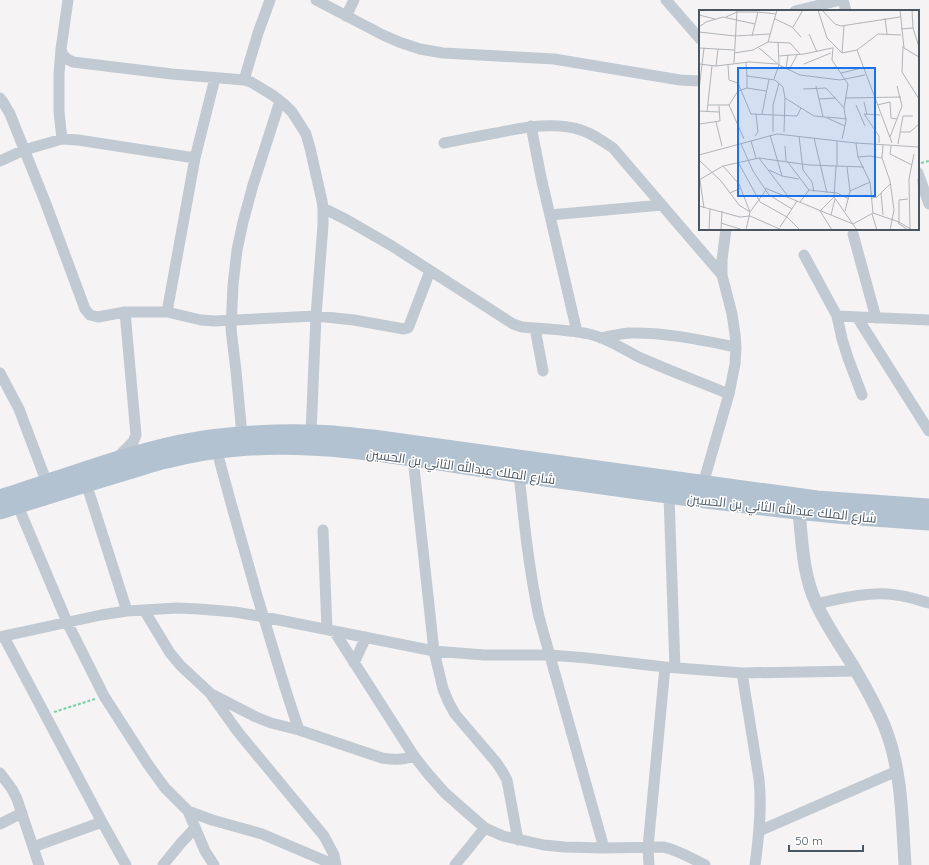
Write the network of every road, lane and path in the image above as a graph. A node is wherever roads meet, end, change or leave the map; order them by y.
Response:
1 (68, 0) edge
2 (270, 0) edge
3 (316, 0) edge
4 (354, 0) edge
5 (666, 0) edge
6 (842, 0) edge
7 (328, 3) edge
8 (799, 10) edge
9 (846, 10) edge
10 (346, 16) junction
11 (699, 36) edge
12 (61, 49) junction
13 (215, 78) junction
14 (244, 80) junction
15 (699, 81) edge
16 (0, 98) edge
17 (280, 101) junction
18 (530, 126) junction
19 (62, 139) junction
20 (444, 143) dead end
21 (24, 150) junction
22 (195, 158) junction
23 (0, 161) edge
24 (929, 161) edge
25 (919, 164) edge
26 (919, 176) edge
27 (926, 198) edge
28 (662, 206) junction
29 (324, 208) junction
30 (550, 214) junction
31 (726, 230) edge
32 (853, 234) dead end
33 (804, 255) dead end
34 (430, 271) junction
35 (722, 275) junction
36 (125, 312) junction
37 (167, 312) junction
38 (316, 316) junction
39 (837, 316) junction
40 (857, 317) junction
41 (876, 318) junction
42 (929, 320) edge
43 (231, 321) junction
44 (535, 328) junction
45 (577, 332) junction
46 (601, 338) junction
47 (736, 347) junction
48 (543, 370) dead end
49 (0, 373) edge
50 (729, 394) junction
51 (862, 395) dead end
52 (311, 432) junction
53 (929, 432) edge
54 (242, 435) junction
55 (217, 451) junction
56 (413, 458) junction
57 (115, 460) junction
58 (483, 461) junction
59 (519, 474) junction
60 (47, 483) junction
61 (86, 483) junction
62 (703, 484) junction
63 (669, 496) junction
64 (0, 498) edge
65 (18, 506) junction
66 (929, 506) edge
67 (0, 511) edge
68 (799, 512) junction
69 (929, 522) edge
70 (323, 530) dead end
71 (929, 603) edge
72 (816, 604) junction
73 (144, 610) junction
74 (127, 611) junction
75 (264, 617) junction
76 (67, 622) junction
77 (331, 630) junction
78 (2, 637) edge
79 (366, 637) junction
80 (434, 650) junction
81 (550, 655) junction
82 (354, 663) junction
83 (670, 667) junction
84 (856, 672) junction
85 (742, 674) junction
86 (210, 693) junction
87 (104, 696) junction
88 (45, 715) junction
89 (299, 730) junction
90 (414, 756) junction
91 (897, 771) junction
92 (0, 773) edge
93 (188, 811) junction
94 (22, 813) junction
95 (102, 822) junction
96 (0, 824) edge
97 (195, 828) junction
98 (485, 828) junction
99 (759, 831) junction
100 (518, 840) junction
101 (33, 847) junction
102 (648, 847) junction
103 (604, 848) junction
104 (38, 865) edge
105 (126, 865) edge
106 (163, 865) edge
107 (214, 865) edge
108 (335, 865) edge
109 (455, 865) edge
110 (649, 865) edge
111 (705, 865) edge
112 (755, 865) edge
113 (905, 865) edge

1 - 12 street
2 - 14 street
3 - 7 street
4 - 10 street
5 - 11 street
6 - 8 street
6 - 9 street
7 - 10 street
10 - 15 street
12 - 13 street
12 - 19 street
13 - 14 street
13 - 22 street
14 - 17 street
16 - 21 street
17 - 29 street
17 - 43 street
18 - 20 street
18 - 28 street
18 - 30 street
19 - 21 street
19 - 22 street
21 - 23 street
21 - 36 street
22 - 37 street
24 - 25 path
26 - 27 street
28 - 30 street
28 - 35 street
29 - 34 street
29 - 38 street
30 - 45 street
31 - 35 street
32 - 41 street
33 - 39 street
34 - 38 street
34 - 44 street
35 - 47 street
36 - 37 street
36 - 57 street
37 - 43 street
38 - 43 street
38 - 52 street
39 - 40 street
39 - 51 street
40 - 41 street
40 - 53 street
41 - 42 street
43 - 54 street
44 - 45 street
44 - 48 street
45 - 46 street
46 - 47 street
46 - 50 street
47 - 50 street
49 - 60 street
50 - 62 street
52 - 54 main road, شارع الملك عبدالله الثاني بن الحسين
52 - 58 main road, شارع الملك عبدالله الثاني بن الحسين
54 - 57 main road, شارع الملك عبدالله الثاني بن الحسين
55 - 56 main road, شارع الملك عبدالله الثاني بن الحسين
55 - 61 main road, شارع الملك عبدالله الثاني بن الحسين
55 - 75 street
56 - 58 main road, شارع الملك عبدالله الثاني بن الحسين
56 - 80 street
57 - 60 main road, شارع الملك عبدالله الثاني بن الحسين
58 - 59 main road, شارع الملك عبدالله الثاني بن الحسين
58 - 62 main road, شارع الملك عبدالله الثاني بن الحسين
59 - 63 main road, شارع الملك عبدالله الثاني بن الحسين
59 - 81 street
60 - 64 main road, شارع الملك عبدالله الثاني بن الحسين
61 - 65 main road, شارع الملك عبدالله الثاني بن الحسين
61 - 74 street
62 - 66 main road, شارع الملك عبدالله الثاني بن الحسين
63 - 68 main road, شارع الملك عبدالله الثاني بن الحسين
63 - 83 street
65 - 67 main road, شارع الملك عبدالله الثاني بن الحسين
65 - 76 street
68 - 69 main road, شارع الملك عبدالله الثاني بن الحسين
68 - 72 street
70 - 77 street
71 - 72 street
72 - 84 street
73 - 74 street
73 - 75 street
73 - 86 street
74 - 76 street
75 - 77 street
75 - 89 street
76 - 78 street
76 - 87 street
77 - 79 street
77 - 82 street
78 - 88 street
79 - 80 street
79 - 82 street
80 - 81 street
80 - 100 street
81 - 83 street
81 - 103 street
82 - 90 street
83 - 85 street
83 - 102 street
84 - 85 street
84 - 91 street
85 - 99 street
86 - 89 street
86 - 108 street
87 - 88 path
87 - 93 street
88 - 95 street
89 - 90 street
90 - 98 street
91 - 99 street
91 - 113 street
92 - 94 street
93 - 97 street
93 - 108 street
94 - 96 street
94 - 101 street
95 - 101 street
95 - 105 street
97 - 106 street
97 - 107 street
98 - 100 street
98 - 109 street
99 - 112 street
100 - 103 street
101 - 104 street
102 - 103 street
102 - 110 street
102 - 111 street

